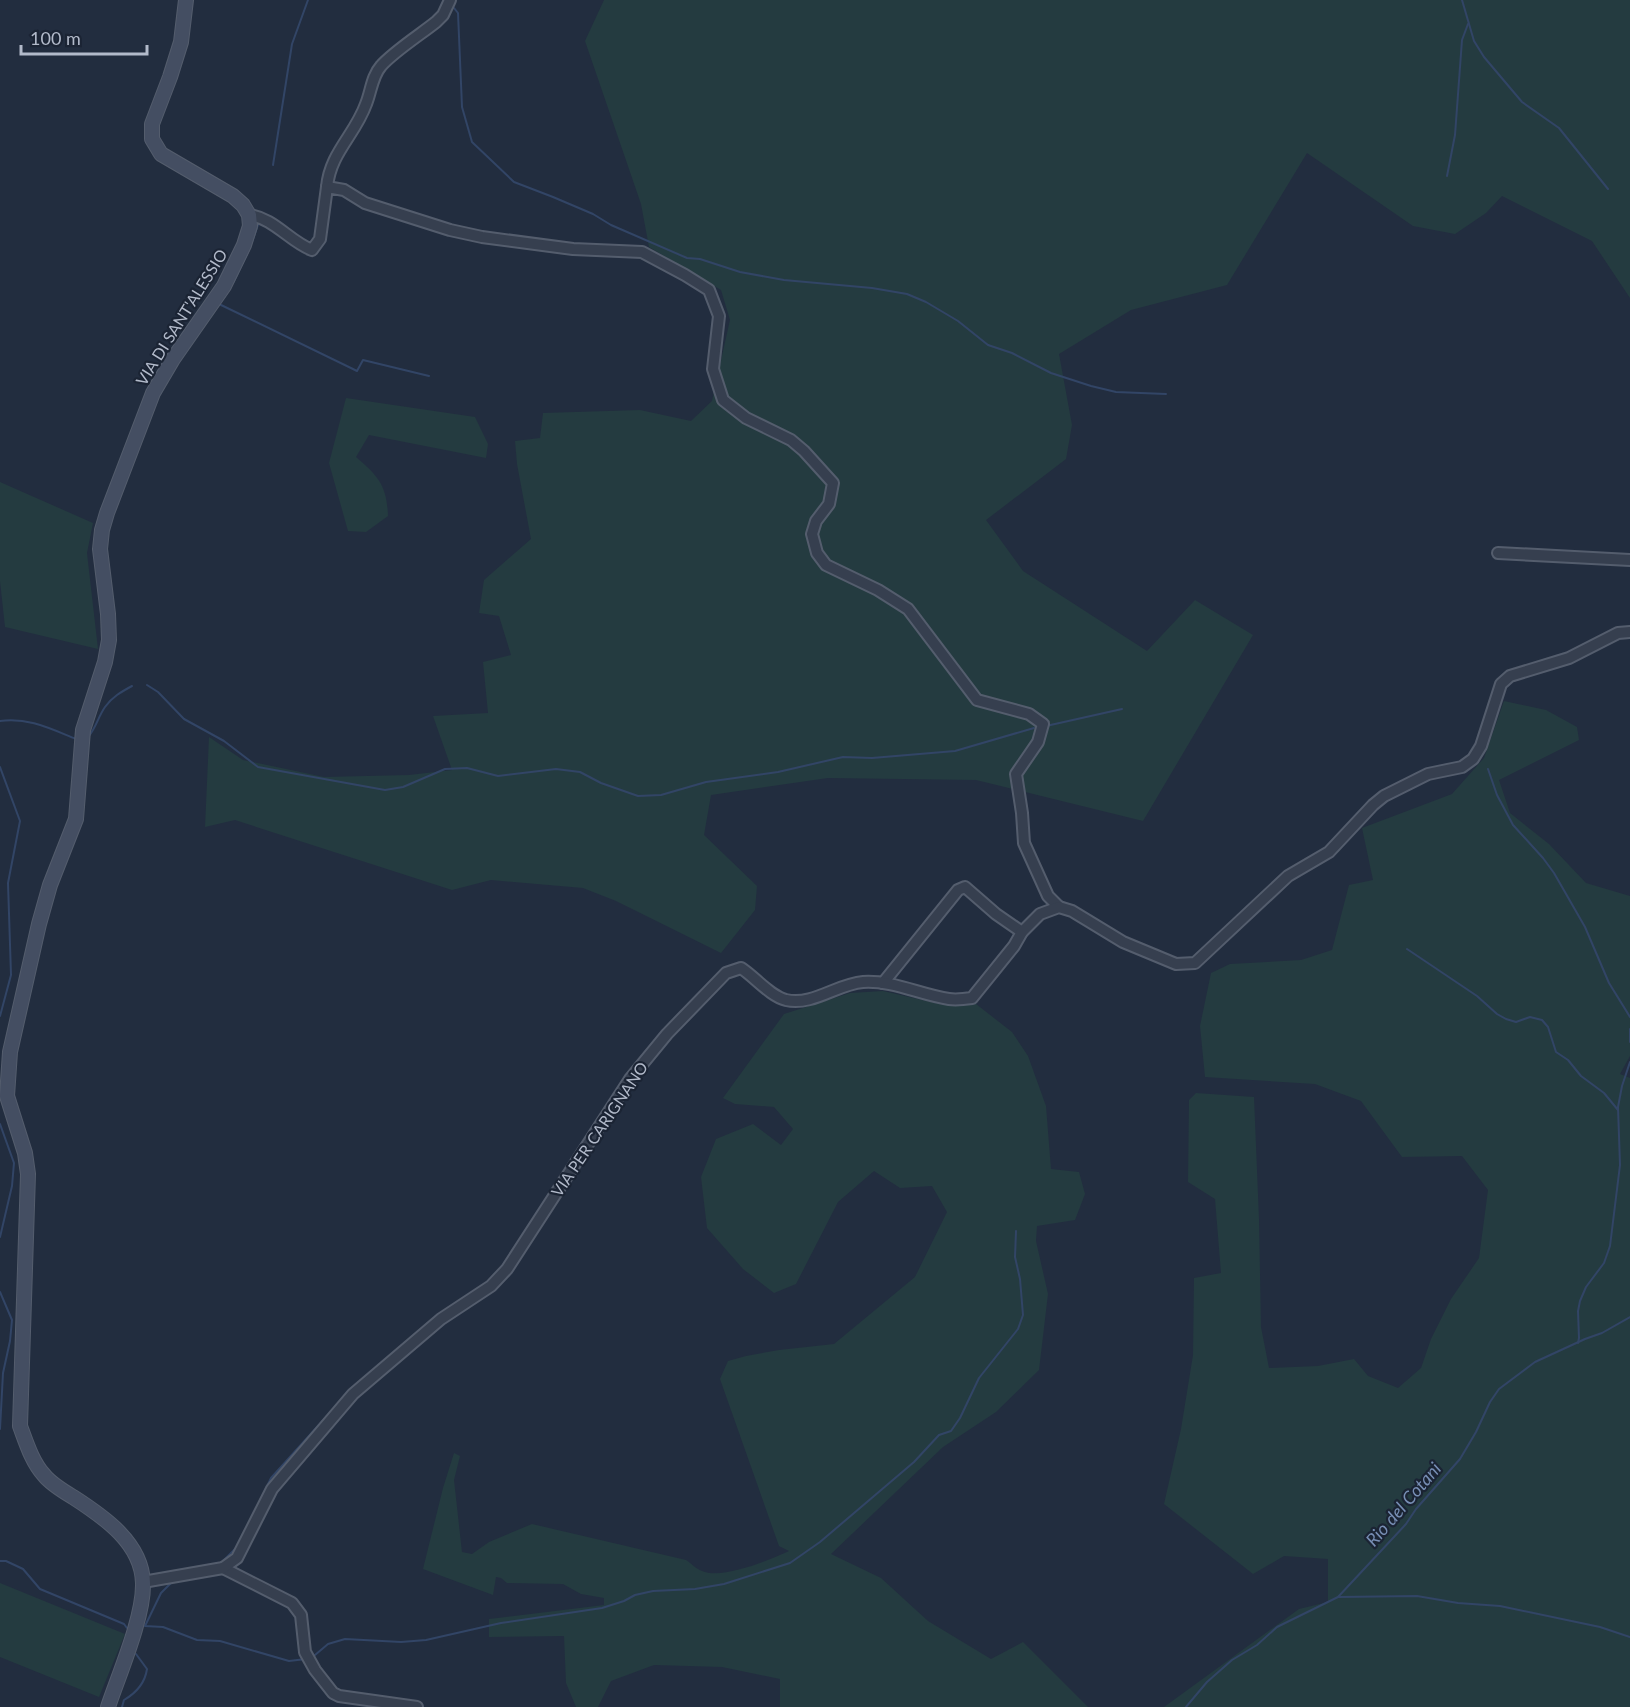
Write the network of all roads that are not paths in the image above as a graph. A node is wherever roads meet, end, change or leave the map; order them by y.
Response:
1 (186, 0) edge
2 (450, 0) edge
3 (327, 187) junction
4 (249, 215) junction
5 (1498, 553) dead end
6 (1630, 560) edge
7 (1630, 632) edge
8 (1059, 907) junction
9 (1022, 932) junction
10 (883, 983) junction
11 (223, 1568) junction
12 (143, 1582) junction
13 (108, 1707) edge
14 (417, 1707) edge

1 - 4 street
2 - 3 street
3 - 4 street
3 - 8 street
4 - 12 street, VIA DI SANT'ALESSIO
5 - 6 street
7 - 8 street
8 - 9 street, VIA PER CARIGNANO
9 - 10 street, VIA PER CARIGNANO
9 - 10 street
10 - 11 street, VIA PER CARIGNANO
11 - 12 street
11 - 14 street
12 - 13 street, VIA DI SANT'ALESSIO

